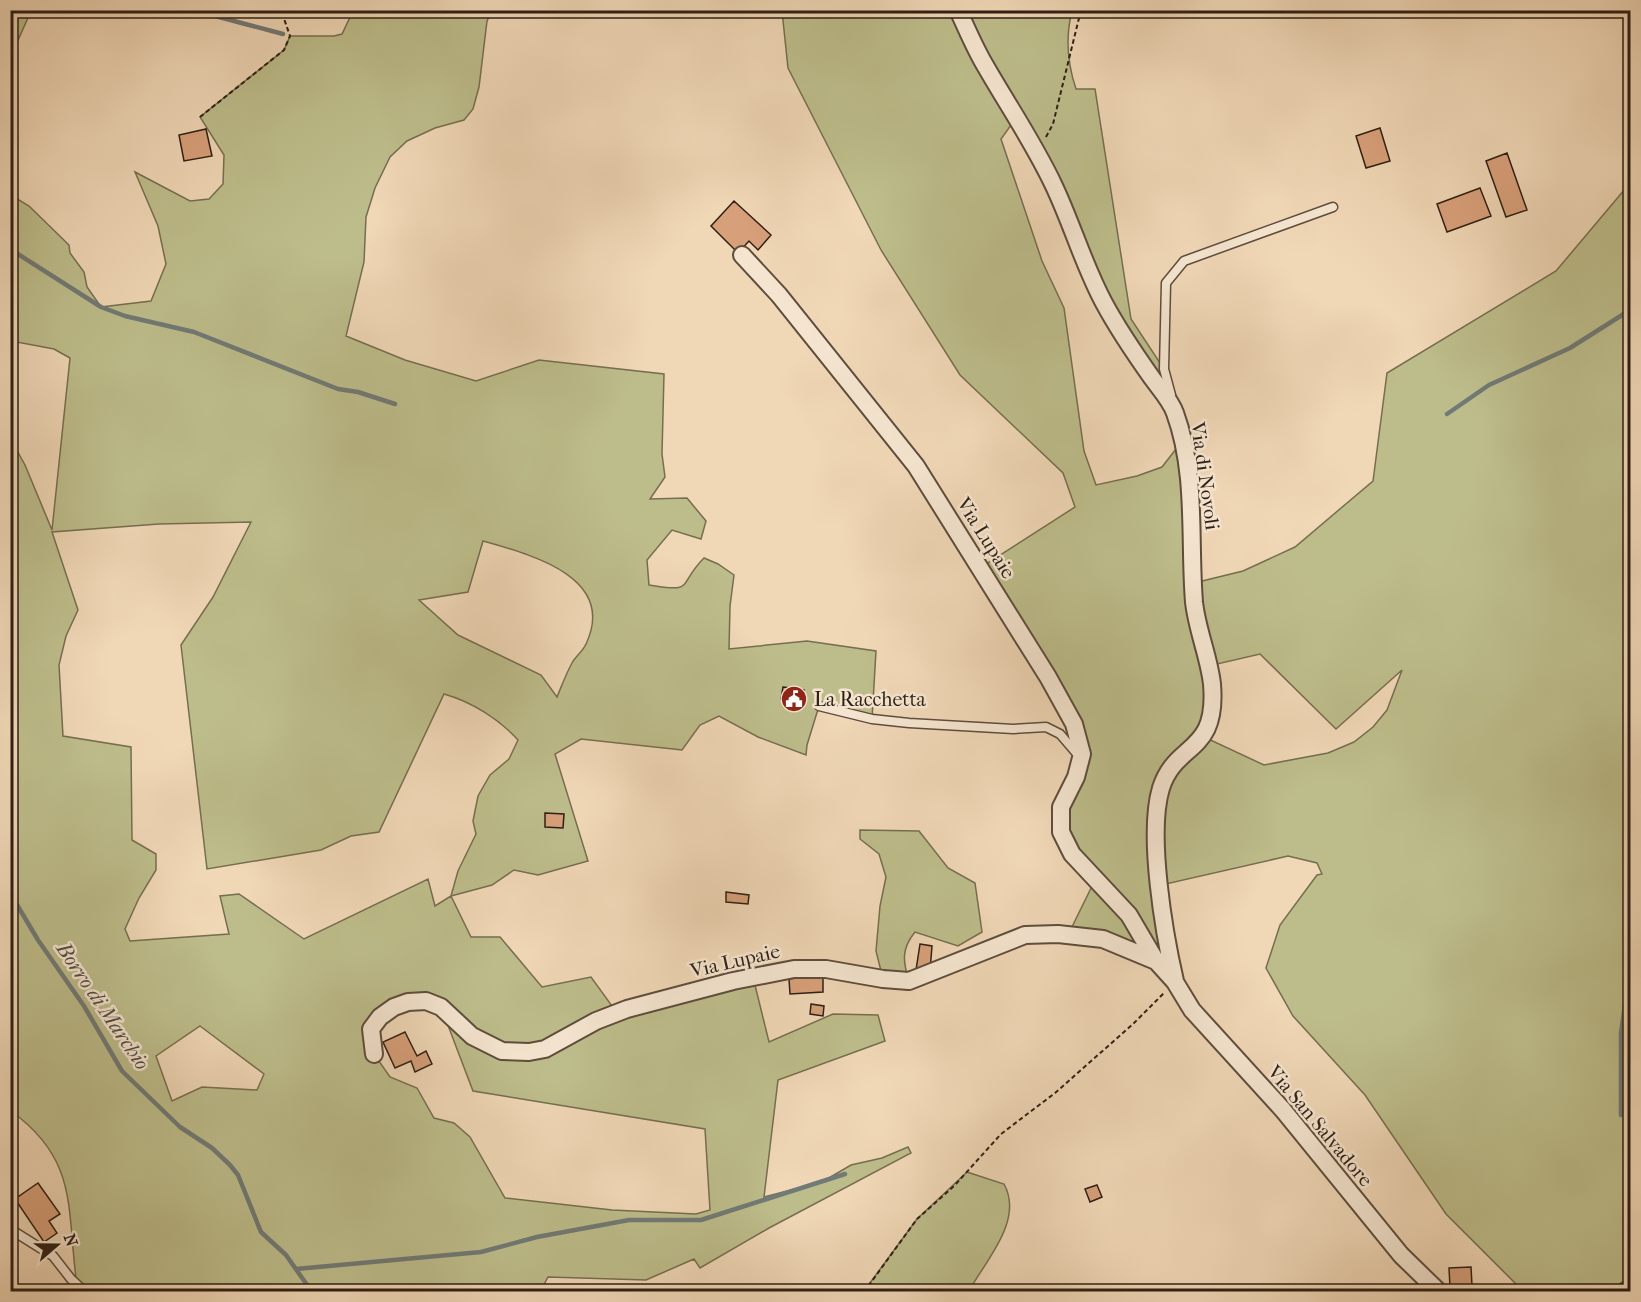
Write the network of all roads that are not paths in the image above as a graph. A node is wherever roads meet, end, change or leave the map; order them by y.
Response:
1 (958, 10) edge
2 (1333, 207) dead end
3 (742, 255) dead end
4 (1174, 410) junction
5 (819, 706) dead end
6 (1081, 760) junction
7 (1156, 961) junction
8 (1175, 982) junction
9 (374, 1054) dead end
10 (10, 1229) edge
11 (10, 1285) edge
12 (1630, 1288) edge
13 (15, 1292) edge
14 (86, 1292) edge
15 (1439, 1292) edge
16 (1624, 1292) edge

1 - 4 street, Via di Novoli
2 - 4 lane
3 - 6 street, Via Lupaie
4 - 8 street, Via di Novoli
5 - 6 lane
6 - 7 street, Via Lupaie
7 - 8 street, Via Lupaie
7 - 9 street, Via Lupaie
8 - 15 street, Via San Salvadore
10 - 14 lane
11 - 13 lane
12 - 16 street

